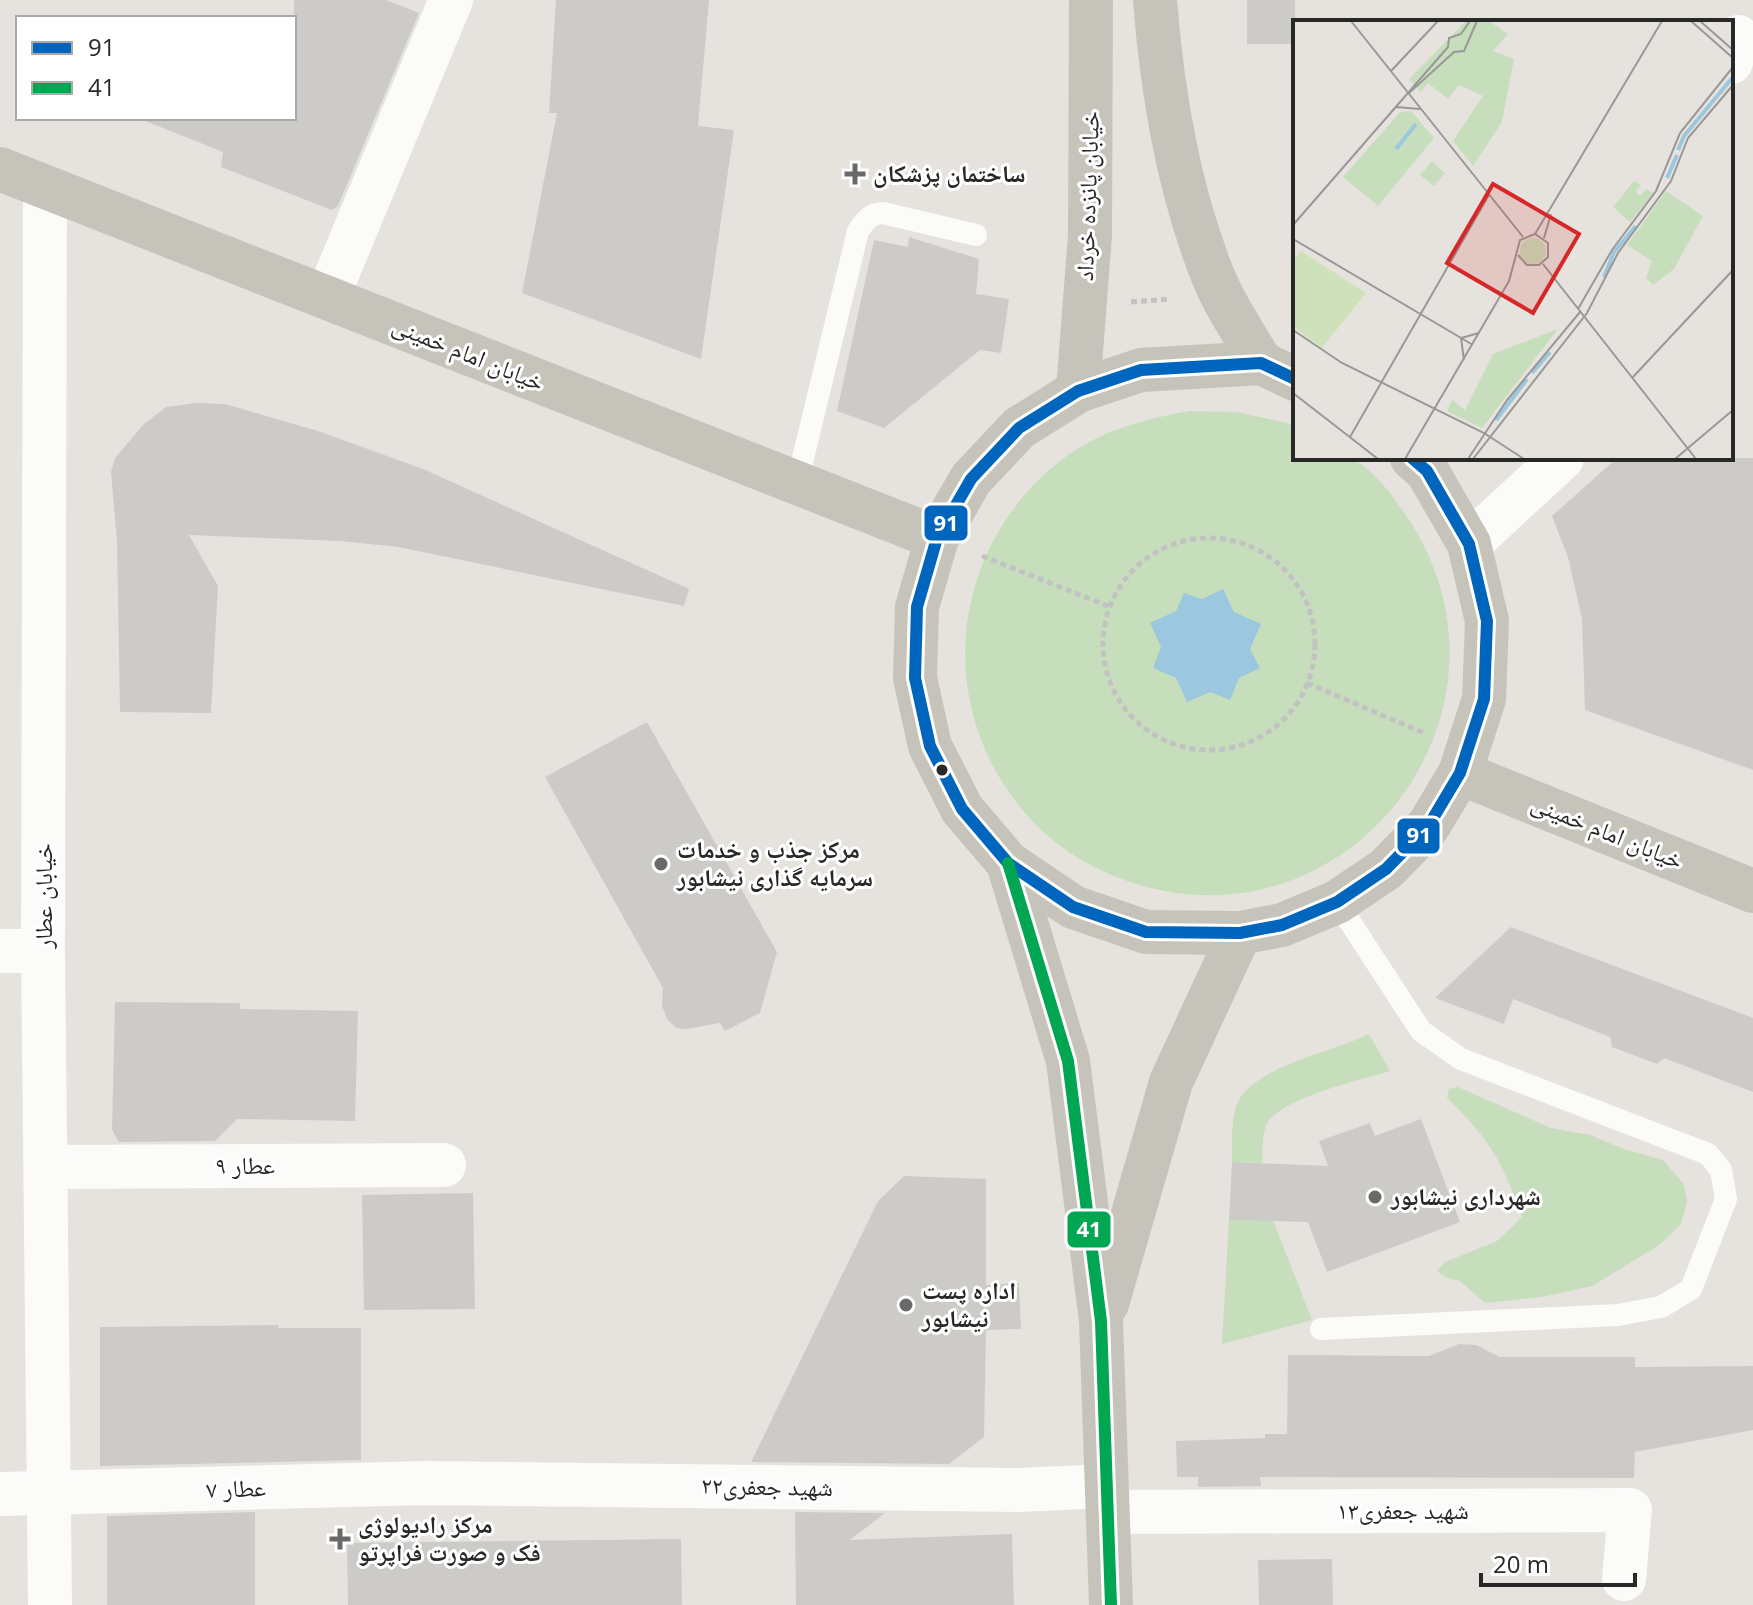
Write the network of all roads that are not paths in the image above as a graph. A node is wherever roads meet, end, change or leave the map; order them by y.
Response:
1 (451, 0) edge
2 (1091, 0) edge
3 (1155, 0) edge
4 (0, 169) edge
5 (45, 187) junction
6 (976, 235) dead end
7 (327, 298) junction
8 (1278, 371) edge
9 (1078, 391) junction
10 (1414, 460) edge
11 (1560, 460) edge
12 (797, 483) junction
13 (937, 538) junction
14 (1469, 544) junction
15 (1464, 762) junction
16 (1008, 863) junction
17 (1753, 891) edge
18 (1337, 902) junction
19 (1240, 933) junction
20 (0, 951) edge
21 (43, 951) junction
22 (444, 1165) dead end
23 (46, 1167) junction
24 (1101, 1321) junction
25 (1321, 1329) dead end
26 (426, 1483) joint
27 (0, 1494) edge
28 (47, 1494) junction
29 (1107, 1499) junction
30 (1624, 1579) dead end
31 (50, 1605) edge
32 (1111, 1605) edge

1 - 7 street
2 - 9 main road, خیابان پانزده خرداد
3 - 8 main road
4 - 5 main road, خیابان امام خمینی
5 - 7 main road, خیابان امام خمینی
5 - 21 street, خیابان عطار
6 - 12 lane
7 - 12 main road, خیابان امام خمینی
8 - 9 main road
9 - 13 main road
10 - 14 main road
11 - 14 street
12 - 13 main road, خیابان امام خمینی
13 - 16 main road
14 - 15 main road
15 - 17 main road, خیابان امام خمینی
15 - 18 main road
16 - 19 main road
16 - 24 main road
18 - 19 main road
18 - 25 lane
19 - 24 main road
20 - 21 street
21 - 23 street, خیابان عطار
22 - 23 street, عطار ۹
23 - 28 street, خیابان عطار
24 - 29 main road
26 - 28 street, عطار ۷
26 - 29 street, شهید جعفری۲۲
27 - 28 street, عطار ۷
28 - 31 street, خیابان عطار
29 - 30 street, شهید جعفری۱۳
29 - 32 main road

